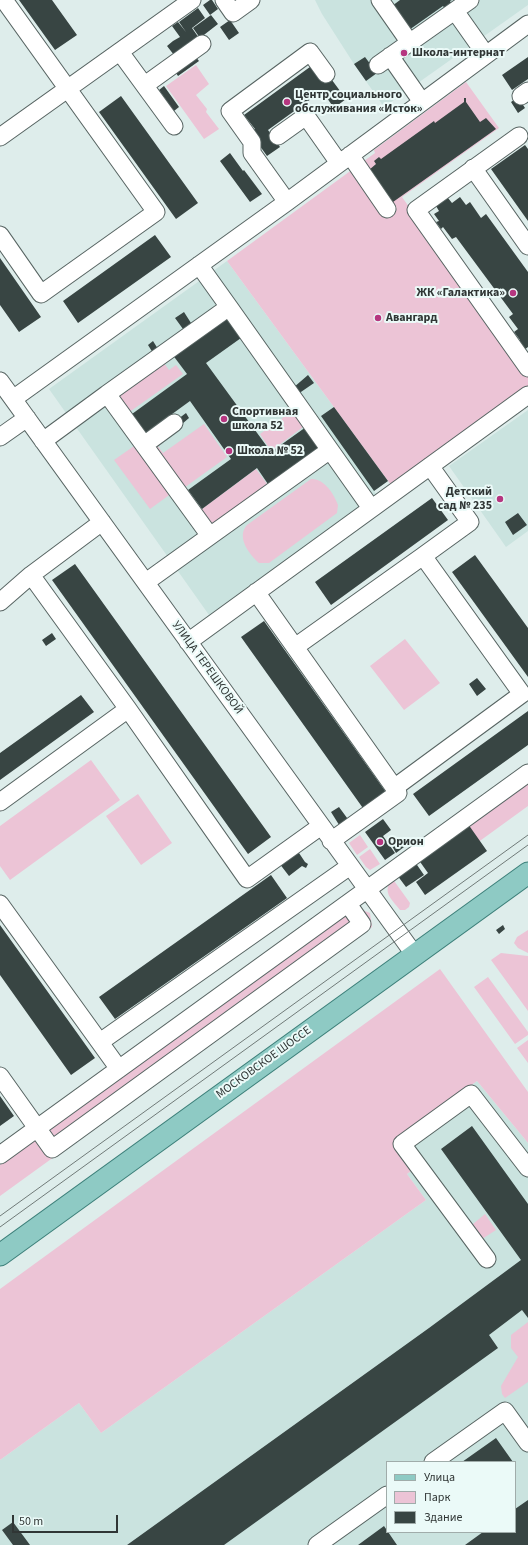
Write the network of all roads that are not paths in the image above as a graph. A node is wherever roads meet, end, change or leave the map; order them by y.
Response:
1 (4, 0) edge
2 (192, 0) edge
3 (224, 0) edge
4 (251, 0) edge
5 (380, 0) edge
6 (470, 0) edge
7 (455, 11) junction
8 (528, 24) edge
9 (410, 43) junction
10 (202, 44) dead end
11 (120, 52) junction
12 (486, 55) junction
13 (326, 74) dead end
14 (145, 85) junction
15 (68, 89) junction
16 (422, 102) junction
17 (174, 126) dead end
18 (278, 136) dead end
19 (519, 136) dead end
20 (0, 138) edge
21 (344, 159) junction
22 (473, 168) junction
23 (287, 202) junction
24 (387, 209) dead end
25 (0, 235) edge
26 (528, 246) edge
27 (199, 265) junction
28 (229, 307) junction
29 (526, 370) edge
30 (0, 381) edge
31 (107, 394) junction
32 (528, 395) edge
33 (13, 399) junction
34 (27, 418) junction
35 (174, 423) dead end
36 (0, 437) edge
37 (43, 441) junction
38 (144, 445) junction
39 (330, 450) junction
40 (430, 466) junction
41 (371, 508) junction
42 (102, 522) junction
43 (210, 536) junction
44 (423, 556) junction
45 (31, 575) junction
46 (146, 582) junction
47 (256, 592) junction
48 (0, 602) edge
49 (188, 642) junction
50 (295, 647) junction
51 (525, 696) edge
52 (128, 709) junction
53 (528, 773) edge
54 (394, 788) junction
55 (0, 802) edge
56 (321, 826) junction
57 (331, 841) junction
58 (350, 866) junction
59 (528, 873) edge
60 (367, 890) junction
61 (0, 904) edge
62 (348, 904) junction
63 (414, 954) junction
64 (100, 1042) junction
65 (119, 1069) junction
66 (0, 1076) edge
67 (37, 1128) junction
68 (0, 1155) edge
69 (528, 1168) edge
70 (0, 1255) edge
71 (487, 1259) dead end
72 (528, 1443) edge
73 (434, 1461) edge
74 (386, 1496) edge
75 (316, 1545) edge

1 - 15 street
2 - 11 street
3 - 4 street
5 - 9 street
6 - 7 street
7 - 9 street
7 - 12 street
8 - 12 street
9 - 16 street
10 - 14 street
11 - 14 street
11 - 15 street
12 - 16 street
13 - 23 street
14 - 17 street
15 - 20 street
15 - 25 street
16 - 21 street
18 - 21 street
19 - 22 street
21 - 23 street
21 - 24 street
22 - 26 street
22 - 29 street
23 - 27 street
27 - 28 street
27 - 33 street
28 - 31 street
28 - 39 street
30 - 33 street, УЛИЦА ТЕРЕШКОВОЙ
31 - 37 street
31 - 38 street
32 - 40 street
33 - 34 street, УЛИЦА ТЕРЕШКОВОЙ
34 - 36 street
34 - 37 street, УЛИЦА ТЕРЕШКОВОЙ
35 - 38 street
37 - 42 street, УЛИЦА ТЕРЕШКОВОЙ
38 - 43 street
39 - 41 street
39 - 43 street
40 - 41 street
40 - 44 street
41 - 47 street
42 - 45 street
42 - 46 street, УЛИЦА ТЕРЕШКОВОЙ
43 - 46 street
44 - 50 street
44 - 51 street
45 - 48 street
45 - 52 street
46 - 49 street, УЛИЦА ТЕРЕШКОВОЙ
47 - 49 street
47 - 50 street
49 - 56 street, УЛИЦА ТЕРЕШКОВОЙ
50 - 54 street
51 - 54 street
52 - 55 street
52 - 56 street
53 - 60 street
54 - 57 street
56 - 57 street, УЛИЦА ТЕРЕШКОВОЙ
57 - 58 street, УЛИЦА ТЕРЕШКОВОЙ
58 - 60 street, УЛИЦА ТЕРЕШКОВОЙ
58 - 64 street
59 - 63 main road, МОСКОВСКОЕ ШОССЕ
60 - 62 street
60 - 63 street, УЛИЦА ТЕРЕШКОВОЙ
61 - 64 street
62 - 65 street
62 - 67 street
63 - 70 main road, МОСКОВСКОЕ ШОССЕ
64 - 65 street
65 - 67 street
66 - 67 street
67 - 68 street
69 - 71 street
72 - 73 street
74 - 75 street

